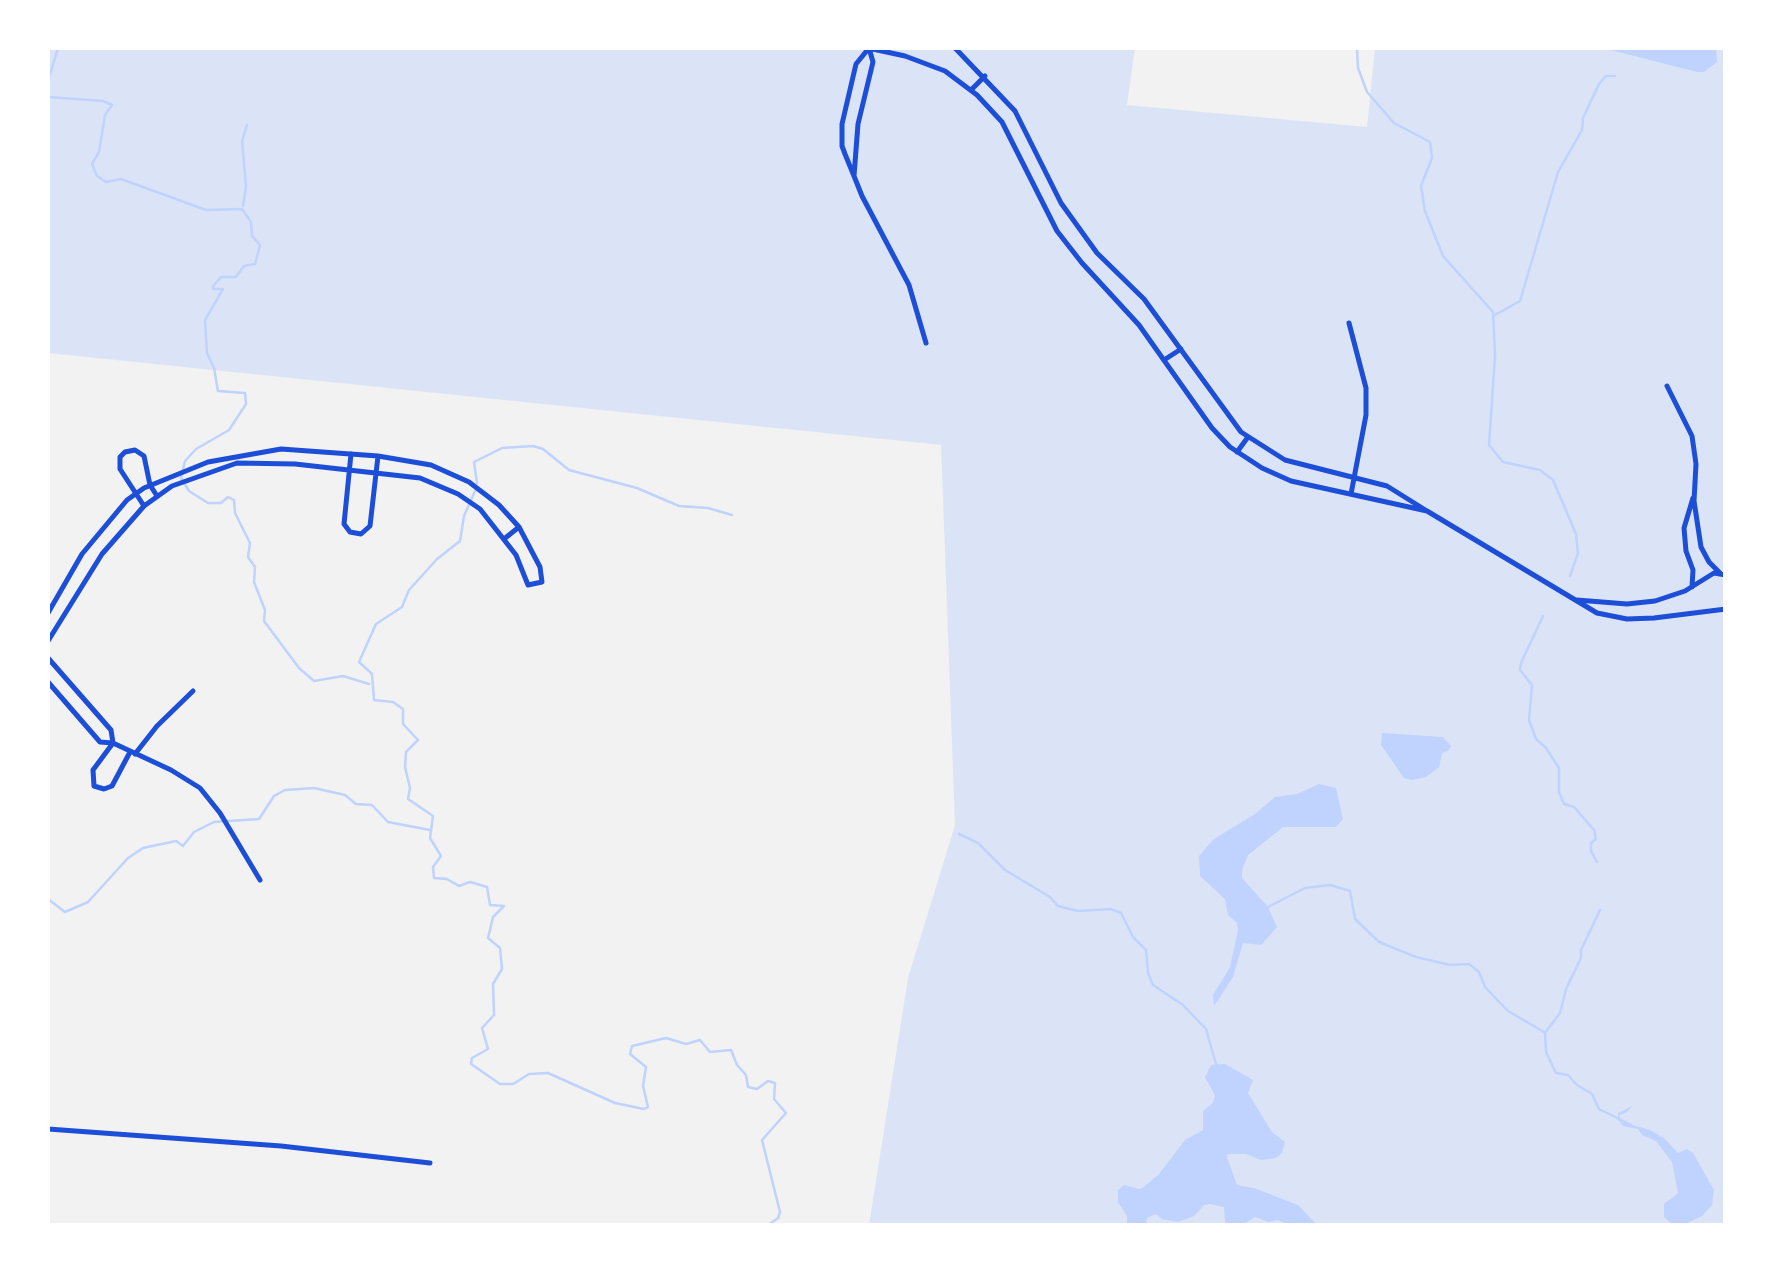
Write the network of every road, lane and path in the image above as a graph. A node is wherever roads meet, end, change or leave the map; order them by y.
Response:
1 (869, 48) edge
2 (955, 48) edge
3 (985, 76) junction
4 (971, 90) junction
5 (854, 176) junction
6 (1065, 209) junction
7 (1051, 218) junction
8 (1348, 323) dead end
9 (926, 344) dead end
10 (1181, 350) junction
11 (1164, 360) junction
12 (1667, 386) dead end
13 (1248, 437) junction
14 (1237, 452) junction
15 (350, 454) junction
16 (378, 456) junction
17 (216, 464) junction
18 (440, 469) junction
19 (349, 470) junction
20 (376, 473) junction
21 (1354, 478) junction
22 (150, 485) junction
23 (436, 485) junction
24 (135, 494) junction
25 (1350, 494) junction
26 (1694, 495) junction
27 (157, 496) junction
28 (144, 506) junction
29 (1427, 511) junction
30 (520, 527) junction
31 (504, 539) junction
32 (72, 571) junction
33 (1723, 574) edge
34 (86, 579) junction
35 (1692, 587) junction
36 (1574, 600) junction
37 (1726, 609) edge
38 (48, 612) edge
39 (48, 641) edge
40 (48, 658) edge
41 (48, 682) edge
42 (193, 692) dead end
43 (113, 743) junction
44 (132, 753) junction
45 (260, 880) dead end
46 (48, 1129) edge
47 (430, 1163) dead end

1 - 4 street
1 - 5 street
1 - 5 street
2 - 3 street
3 - 4 street
3 - 6 street
4 - 7 street
5 - 9 street
6 - 7 street
6 - 10 street
7 - 11 street
8 - 21 street
10 - 11 street
10 - 13 street
11 - 14 street
12 - 26 street
13 - 14 street
13 - 21 street
14 - 25 street
15 - 16 street
15 - 17 street
15 - 19 street
16 - 18 street
16 - 20 street
17 - 19 street
17 - 22 street
17 - 27 street
18 - 23 street
18 - 30 street
19 - 20 street
19 - 20 street
20 - 23 street
21 - 25 street
21 - 29 street
22 - 24 street
22 - 24 street
22 - 27 street
23 - 31 street
24 - 28 street
24 - 32 street
25 - 29 street
26 - 33 street
26 - 35 street
27 - 28 street
28 - 34 street
29 - 36 street
30 - 31 street
30 - 31 street
32 - 34 street
32 - 38 street
33 - 35 street
34 - 39 street
35 - 36 street
36 - 37 street
40 - 43 street
41 - 43 street
42 - 44 street
43 - 44 street
43 - 44 street
44 - 45 street
46 - 47 street

